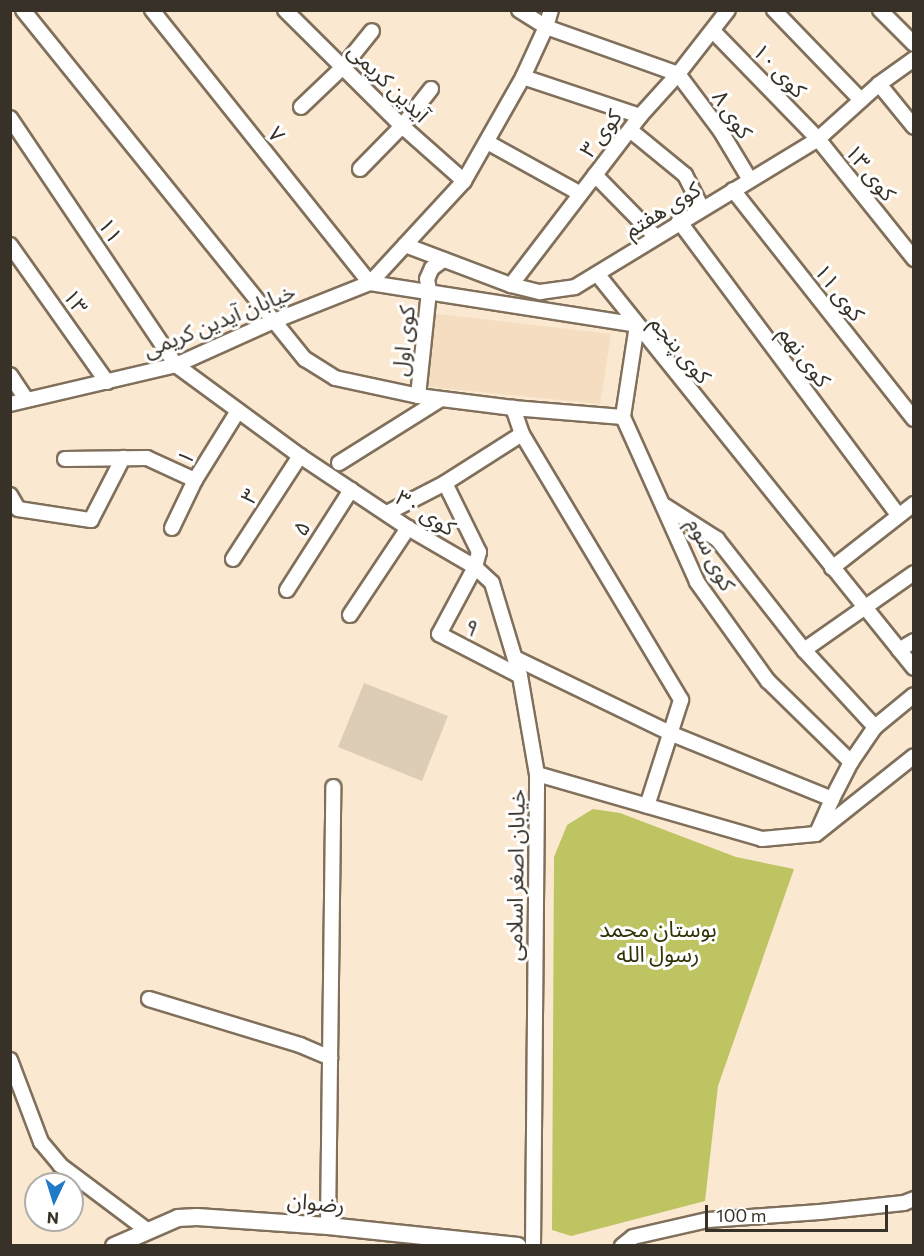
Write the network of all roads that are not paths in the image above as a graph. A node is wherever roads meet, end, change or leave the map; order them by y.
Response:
1 (23, 10) edge
2 (152, 10) edge
3 (285, 10) edge
4 (519, 10) edge
5 (551, 10) edge
6 (728, 10) edge
7 (774, 10) edge
8 (880, 10) edge
9 (546, 27) junction
10 (712, 30) junction
11 (372, 31) dead end
12 (914, 44) edge
13 (914, 59) edge
14 (343, 67) junction
15 (678, 74) junction
16 (523, 77) junction
17 (879, 84) junction
18 (431, 89) dead end
19 (861, 100) junction
20 (301, 107) dead end
21 (640, 116) junction
22 (10, 118) edge
23 (402, 126) junction
24 (914, 127) edge
25 (630, 130) junction
26 (818, 139) junction
27 (487, 142) junction
28 (360, 169) dead end
29 (595, 175) junction
30 (750, 180) junction
31 (465, 181) junction
32 (733, 190) junction
33 (579, 194) junction
34 (702, 208) junction
35 (679, 221) junction
36 (655, 236) junction
37 (10, 245) edge
38 (405, 245) junction
39 (914, 259) edge
40 (442, 260) junction
41 (598, 275) junction
42 (370, 283) junction
43 (511, 285) junction
44 (429, 291) junction
45 (612, 293) junction
46 (599, 319) junction
47 (274, 321) junction
48 (638, 325) junction
49 (176, 365) junction
50 (10, 375) edge
51 (107, 382) junction
52 (418, 396) junction
53 (26, 399) junction
54 (441, 399) junction
55 (10, 404) edge
56 (513, 408) junction
57 (238, 411) junction
58 (623, 417) junction
59 (914, 419) edge
60 (522, 434) junction
61 (300, 456) junction
62 (123, 458) junction
63 (65, 459) dead end
64 (339, 463) dead end
65 (195, 480) junction
66 (445, 483) junction
67 (351, 490) junction
68 (10, 495) edge
69 (914, 504) edge
70 (664, 506) junction
71 (387, 513) junction
72 (898, 515) junction
73 (172, 528) dead end
74 (408, 528) junction
75 (233, 559) dead end
76 (475, 567) junction
77 (832, 568) junction
78 (914, 573) edge
79 (287, 590) dead end
80 (864, 608) junction
81 (350, 615) dead end
82 (914, 641) edge
83 (804, 650) junction
84 (899, 650) junction
85 (514, 658) junction
86 (914, 668) edge
87 (520, 676) junction
88 (914, 695) edge
89 (875, 727) junction
90 (672, 734) junction
91 (914, 756) edge
92 (851, 762) junction
93 (537, 774) junction
94 (333, 787) dead end
95 (832, 799) junction
96 (647, 806) junction
97 (816, 834) junction
98 (149, 999) dead end
99 (330, 1058) junction
100 (10, 1060) edge
101 (914, 1198) edge
102 (328, 1226) junction
103 (147, 1230) junction
104 (114, 1245) edge
105 (519, 1245) edge
106 (533, 1245) edge
107 (622, 1245) edge

1 - 47 street
2 - 42 street, ۷
3 - 14 street, آیدین کریمی
4 - 9 street
5 - 9 street
6 - 10 street, کوی ۳
7 - 19 street
8 - 12 street
9 - 15 street
9 - 16 street
10 - 15 street, کوی ۳
10 - 26 street, کوی ۱۰
11 - 14 street
13 - 17 street, کوی هفتم
14 - 20 street
14 - 23 street, آیدین کریمی
15 - 21 street, کوی ۳
15 - 30 street, کوی ۸
16 - 21 street
16 - 27 street
17 - 19 street, کوی هفتم
17 - 24 street
18 - 23 street
19 - 26 street, کوی هفتم
21 - 25 street, کوی ۳
22 - 49 street, ۱۱
23 - 28 street
23 - 31 street, آیدین کریمی
25 - 29 street, کوی ۳
25 - 34 street
26 - 30 street, کوی هفتم
26 - 39 street, کوی ۱۳
27 - 31 street
27 - 33 street
29 - 33 street, کوی ۳
29 - 36 street
30 - 32 street, کوی هفتم
31 - 38 street
32 - 34 street, کوی هفتم
32 - 59 street, کوی ۱۱
33 - 43 street, کوی ۳
34 - 35 street, کوی هفتم
35 - 36 street, کوی هفتم
35 - 72 street, کوی نهم
36 - 41 street, کوی هفتم
37 - 51 street, ۱۳
38 - 40 street, کوی هفتم
38 - 42 street
40 - 43 street, کوی هفتم
40 - 44 street, کوی اول
41 - 43 street, کوی هفتم
41 - 45 street
42 - 44 street, کوی پنجم
42 - 47 street, خیابان آیدین کریمی
44 - 46 street, کوی پنجم
44 - 52 street, کوی اول
45 - 46 street
45 - 48 street
46 - 48 street, کوی پنجم
47 - 49 street, خیابان آیدین کریمی
47 - 52 street
48 - 58 street
48 - 77 street, کوی پنجم
49 - 51 street, خیابان آیدین کریمی
49 - 57 street, کوی ۳۰
50 - 53 street
51 - 53 street, خیابان آیدین کریمی
52 - 54 street
53 - 55 street, خیابان آیدین کریمی
54 - 56 street
54 - 64 street
56 - 58 street
56 - 60 street
57 - 61 street, کوی ۳۰
57 - 65 street, ۱
58 - 70 street, کوی سوم
60 - 66 street
60 - 90 street
61 - 67 street, کوی ۳۰
61 - 75 street, ۳
62 - 63 street
62 - 65 street
62 - 68 street
65 - 73 street, ۱
66 - 71 street
66 - 76 street
67 - 71 street, کوی ۳۰
67 - 79 street, ۵
69 - 72 street
70 - 83 street
70 - 92 street, کوی سوم
71 - 74 street, کوی ۳۰
72 - 77 street
74 - 76 street, کوی ۳۰
74 - 81 street
76 - 85 street, کوی ۳۰
76 - 87 street, ۹
77 - 80 street, کوی پنجم
78 - 80 street
80 - 83 street
80 - 84 street, کوی پنجم
82 - 84 street
83 - 89 street
84 - 86 street, کوی پنجم
85 - 87 street, کوی ۳۰
85 - 90 street
87 - 93 street, کوی ۳۰
88 - 89 street
89 - 92 street
90 - 95 street
90 - 96 street
91 - 97 street
92 - 95 street
93 - 96 street, خیابان اصغر اسلامی
93 - 106 street, خیابان اصغر اسلامی
94 - 99 street
95 - 97 street
96 - 97 street, خیابان اصغر اسلامی
98 - 99 street
99 - 102 street
100 - 103 street
101 - 107 street
102 - 103 main road, رضوان
102 - 105 main road, رضوان
103 - 104 main road, رضوان

